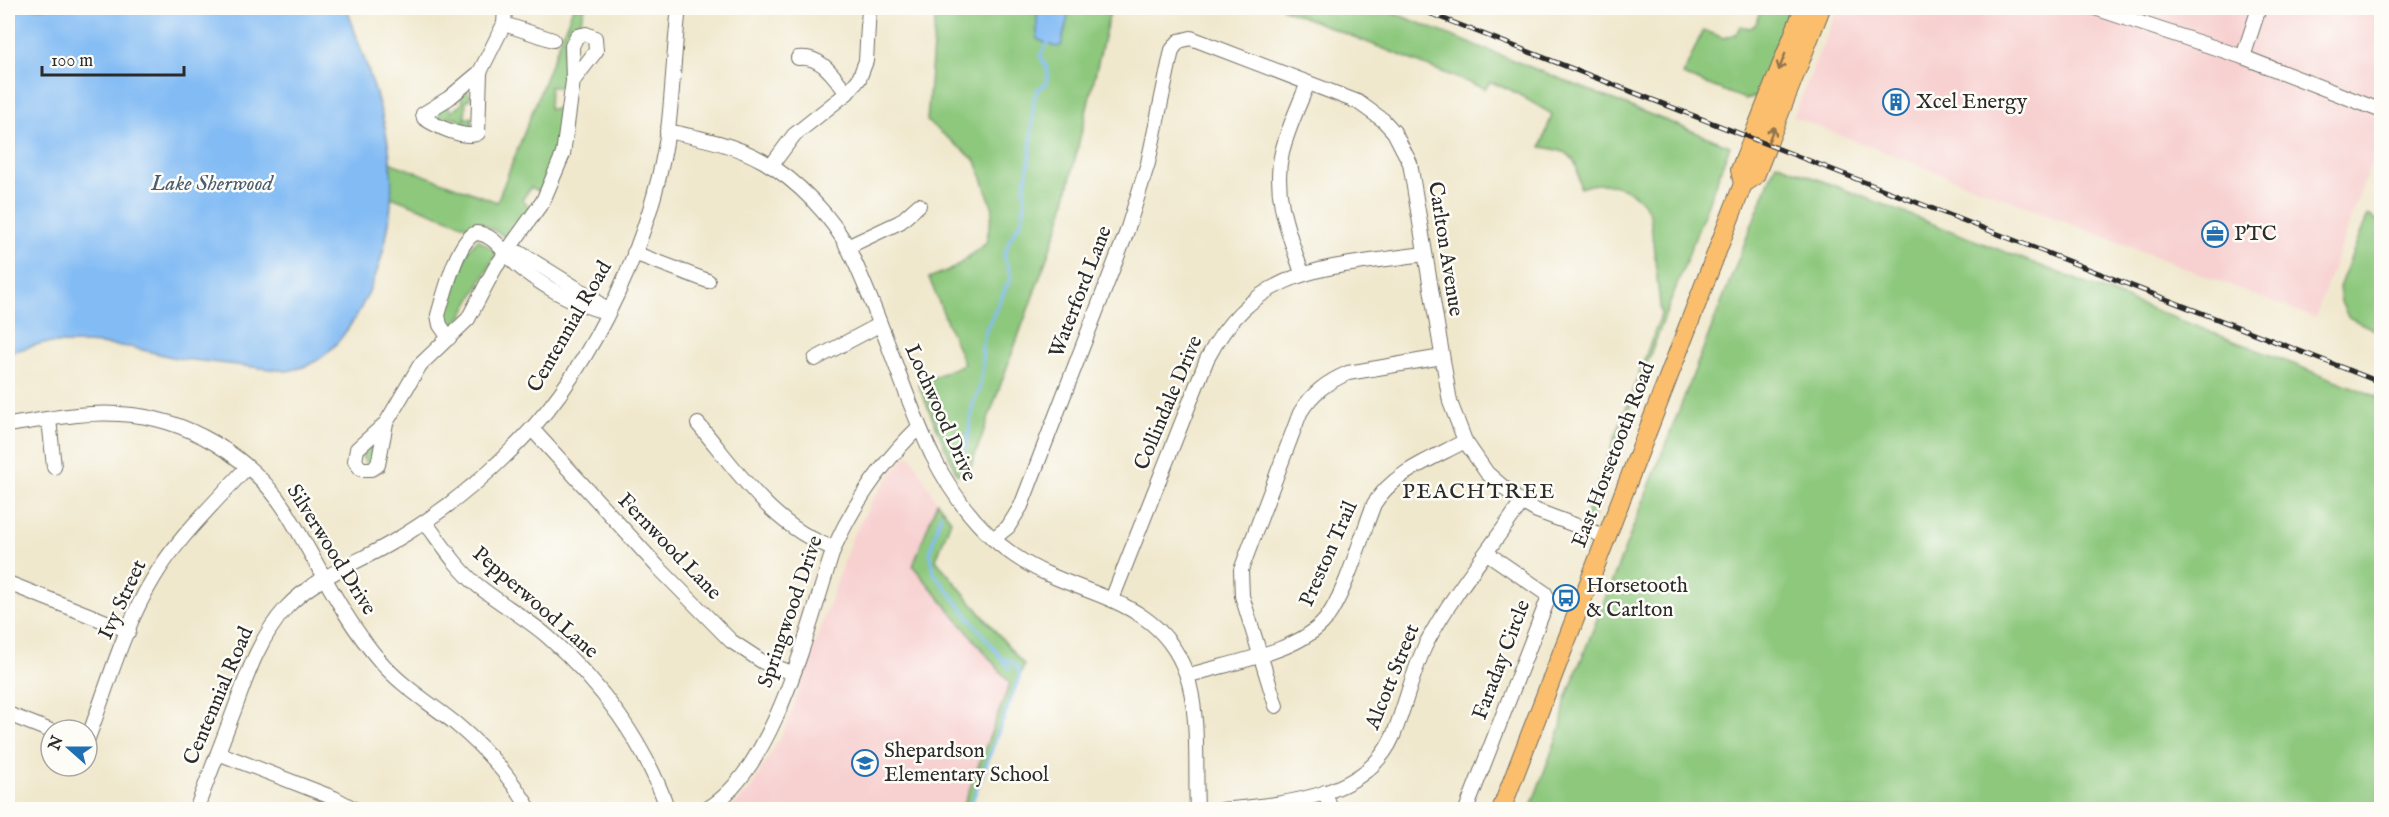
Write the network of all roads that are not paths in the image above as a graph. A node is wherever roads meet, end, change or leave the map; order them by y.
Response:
1 (504, 8) edge
2 (679, 8) edge
3 (869, 8) edge
4 (1804, 8) edge
5 (1821, 8) edge
6 (2096, 8) edge
7 (2259, 8) edge
8 (504, 24) junction
9 (553, 40) dead end
10 (1175, 45) joint
11 (2243, 57) junction
12 (798, 58) dead end
13 (480, 72) junction
14 (573, 81) dead end
15 (1308, 83) junction
16 (848, 93) junction
17 (2382, 111) edge
18 (668, 131) junction
19 (771, 166) junction
20 (1743, 184) junction
21 (920, 205) dead end
22 (847, 247) junction
23 (507, 252) junction
24 (634, 253) junction
25 (1424, 254) junction
26 (1302, 273) junction
27 (708, 280) dead end
28 (607, 312) junction
29 (879, 325) junction
30 (449, 338) junction
31 (1442, 357) junction
32 (815, 359) dead end
33 (49, 419) junction
34 (386, 423) dead end
35 (698, 424) dead end
36 (8, 425) edge
37 (919, 427) junction
38 (531, 429) junction
39 (1465, 441) junction
40 (247, 466) junction
41 (54, 467) dead end
42 (1522, 502) junction
43 (425, 522) junction
44 (1607, 537) junction
45 (993, 539) junction
46 (834, 548) junction
47 (1487, 553) junction
48 (324, 578) junction
49 (8, 583) edge
50 (1112, 599) junction
51 (129, 631) junction
52 (1260, 654) junction
53 (792, 673) junction
54 (1187, 676) junction
55 (1276, 706) dead end
56 (8, 714) edge
57 (96, 718) edge
58 (39, 726) edge
59 (218, 753) junction
60 (1325, 792) junction
61 (196, 810) edge
62 (356, 810) edge
63 (530, 810) edge
64 (668, 810) edge
65 (705, 810) edge
66 (1197, 810) edge
67 (1222, 810) edge
68 (1331, 810) edge
69 (1466, 810) edge
70 (1501, 810) edge

1 - 8 street
2 - 18 street, Centennial Road
3 - 16 street
4 -> 20 main road, East Horsetooth Road
20 -> 5 main road, East Horsetooth Road
6 - 11 street
7 - 11 street
8 - 9 street
8 - 13 street
10 - 15 street, Carlton Avenue
10 - 45 street, Waterford Lane
11 - 17 street
12 - 16 street
13 - 13 street
14 - 23 street
15 - 25 street, Carlton Avenue
15 - 26 street
16 - 19 street
18 - 19 street, Lochwood Drive
18 - 24 street, Centennial Road
19 - 22 street, Lochwood Drive
20 - 44 main road, East Horsetooth Road
21 - 22 street
22 - 29 street, Lochwood Drive
23 - 28 street
23 - 30 street
23 - 30 street
24 - 27 street
24 - 28 street, Centennial Road
25 - 26 street, Collindale Drive
25 - 31 street, Carlton Avenue
26 - 50 street, Collindale Drive
28 - 38 street, Centennial Road
29 - 32 street
29 - 37 street, Lochwood Drive
30 - 34 street
31 - 39 street, Carlton Avenue
31 - 52 street
33 - 36 street, Silverwood Drive
33 - 40 street, Silverwood Drive
33 - 41 street
35 - 46 street
37 - 45 street, Lochwood Drive
37 - 46 street, Springwood Drive
38 - 43 street, Centennial Road
38 - 53 street, Fernwood Lane
39 - 42 street, Carlton Avenue
39 - 52 street, Preston Trail
40 - 48 street, Silverwood Drive
40 - 51 street, Ivy Street
42 - 44 street, Carlton Avenue
42 - 47 street, Alcott Street
43 - 48 street, Centennial Road
43 - 64 street, Pepperwood Lane
44 - 70 main road, East Horsetooth Road
45 - 50 street, Lochwood Drive
46 - 53 street, Springwood Drive
47 - 60 street, Alcott Street
47 - 69 street, Faraday Circle
48 - 59 street, Centennial Road
48 - 63 street, Silverwood Drive
49 - 51 street
50 - 54 street, Lochwood Drive
51 - 57 street, Ivy Street
52 - 54 street, Preston Trail
52 - 55 street
53 - 65 street, Springwood Drive
54 - 66 street, Lochwood Drive
56 - 58 street
59 - 61 street, Centennial Road
59 - 62 street
60 - 67 street, Alcott Street
60 - 68 street

